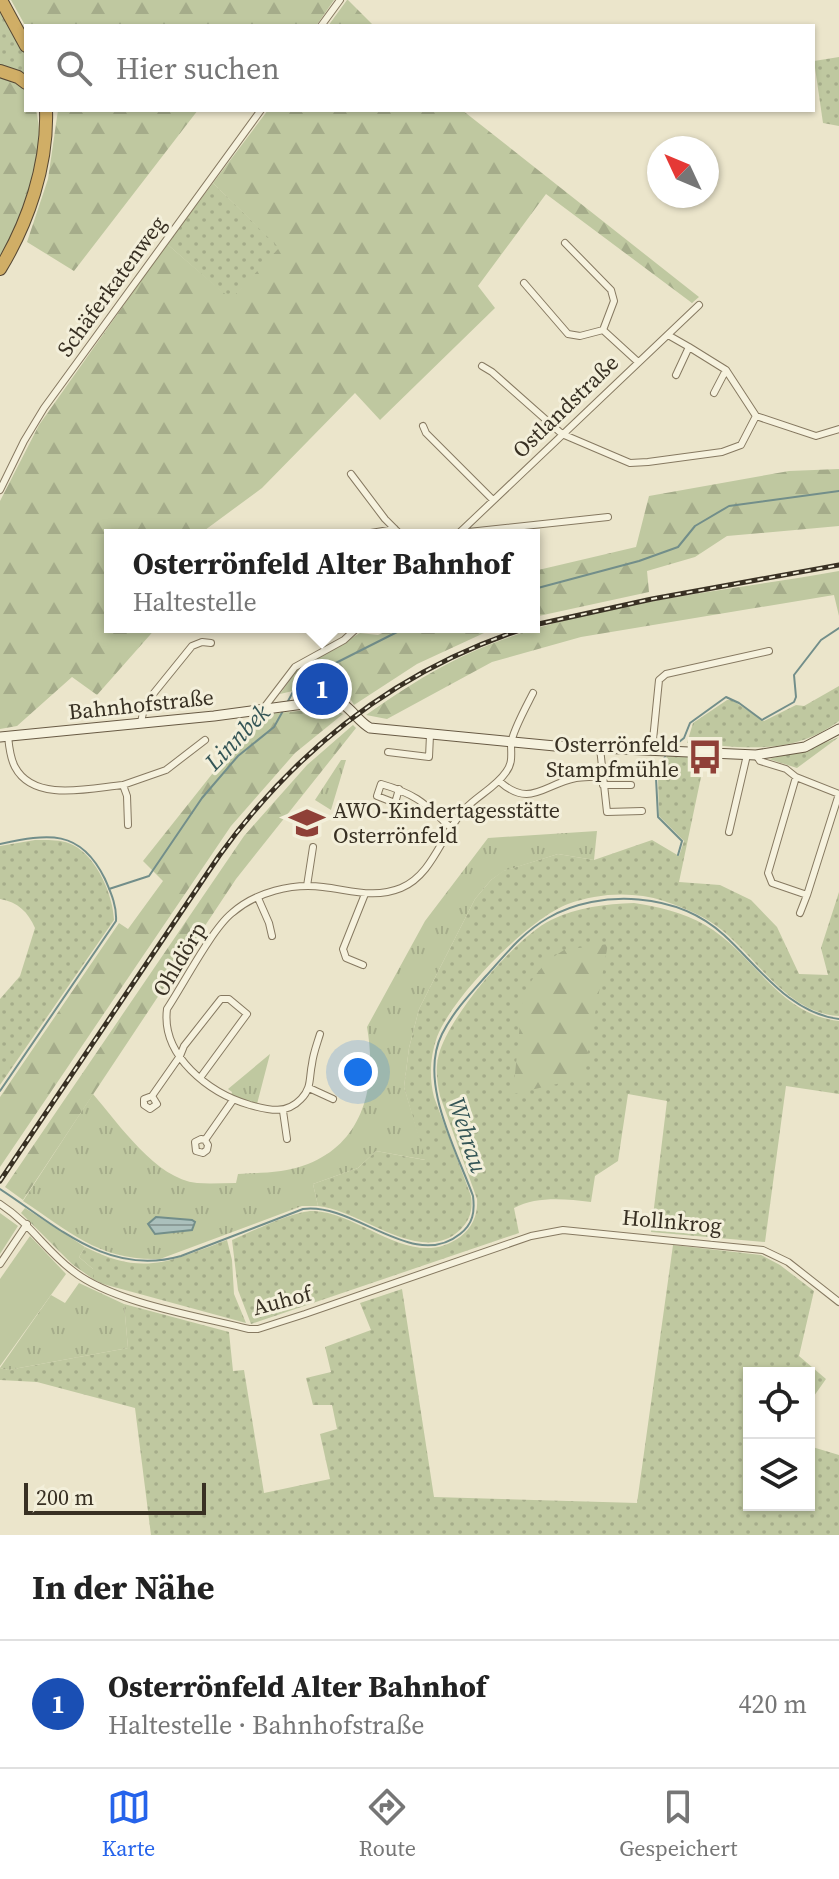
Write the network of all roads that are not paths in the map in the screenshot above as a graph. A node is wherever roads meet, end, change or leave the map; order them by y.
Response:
1 (1, 0) edge
2 (340, 0) edge
3 (322, 24) edge
4 (24, 42) edge
5 (0, 71) edge
6 (24, 82) edge
7 (43, 112) edge
8 (260, 112) edge
9 (565, 243) dead end
10 (0, 269) edge
11 (524, 283) dead end
12 (699, 305) dead end
13 (603, 330) junction
14 (668, 335) junction
15 (689, 347) junction
16 (638, 362) junction
17 (482, 366) dead end
18 (726, 370) junction
19 (676, 375) dead end
20 (714, 393) dead end
21 (756, 416) junction
22 (423, 426) dead end
23 (839, 429) edge
24 (562, 434) junction
25 (351, 474) dead end
26 (0, 490) edge
27 (493, 500) junction
28 (608, 517) dead end
29 (395, 529) edge
30 (463, 529) edge
31 (502, 529) edge
32 (352, 633) edge
33 (211, 643) dead end
34 (769, 651) dead end
35 (533, 693) dead end
36 (263, 709) junction
37 (141, 722) junction
38 (839, 729) edge
39 (430, 735) junction
40 (4, 736) edge
41 (205, 740) dead end
42 (511, 742) junction
43 (600, 748) junction
44 (652, 750) junction
45 (388, 752) dead end
46 (748, 755) junction
47 (602, 776) junction
48 (796, 777) junction
49 (499, 781) junction
50 (123, 785) junction
51 (603, 785) junction
52 (631, 785) dead end
53 (399, 789) dead end
54 (839, 794) edge
55 (642, 811) dead end
56 (128, 825) dead end
57 (450, 827) junction
58 (729, 832) dead end
59 (313, 847) dead end
60 (307, 886) junction
61 (365, 894) junction
62 (807, 895) junction
63 (258, 898) junction
64 (800, 913) dead end
65 (272, 936) dead end
66 (363, 965) dead end
67 (320, 1034) dead end
68 (180, 1056) junction
69 (200, 1078) junction
70 (309, 1088) junction
71 (152, 1096) dead end
72 (333, 1099) dead end
73 (233, 1100) junction
74 (283, 1111) junction
75 (287, 1139) dead end
76 (205, 1140) dead end
77 (0, 1204) edge
78 (27, 1224) junction
79 (563, 1230) joint
80 (0, 1264) edge
81 (839, 1302) edge

1 - 4 highway
2 - 3 street
5 - 6 highway
7 - 10 highway
8 - 26 street, Schäferkatenweg
9 - 13 street
11 - 13 street
12 - 14 street, Ostlandstraße
13 - 16 street
14 - 15 street
14 - 16 street, Ostlandstraße
15 - 18 street
15 - 19 street
16 - 24 street, Ostlandstraße
17 - 24 street
18 - 20 street
18 - 21 street
21 - 23 street
21 - 24 street
22 - 27 street
24 - 27 street, Ostlandstraße
25 - 29 street
27 - 30 street, Ostlandstraße
28 - 31 street
32 - 36 street
33 - 37 street
34 - 44 street
35 - 42 street
36 - 37 main road, Bahnhofstraße
36 - 39 main road, Bahnhofstraße
37 - 40 main road, Bahnhofstraße
38 - 46 main road
39 - 42 main road
39 - 45 street
40 - 50 street
41 - 50 street
42 - 43 main road
42 - 49 street
43 - 44 main road
43 - 47 street
44 - 46 main road
46 - 48 street
46 - 58 street
47 - 49 street
47 - 51 street
48 - 54 street
48 - 62 street
49 - 57 street, Ohldörp
50 - 56 street
51 - 52 street
51 - 55 street
53 - 57 street
54 - 62 street
57 - 61 street, Ohldörp
59 - 60 street
60 - 61 street, Ohldörp
60 - 63 street, Ohldörp
61 - 66 street
62 - 64 street
63 - 65 street
63 - 68 street, Ohldörp
67 - 70 street
68 - 69 street, Ohldörp
68 - 69 street
68 - 71 street
69 - 73 street, Ohldörp
70 - 72 street
70 - 74 street
73 - 74 street, Ohldörp
73 - 76 street
74 - 75 street
77 - 78 street, Auhof
78 - 79 street, Auhof
78 - 80 street
79 - 81 street, Hollnkrog

